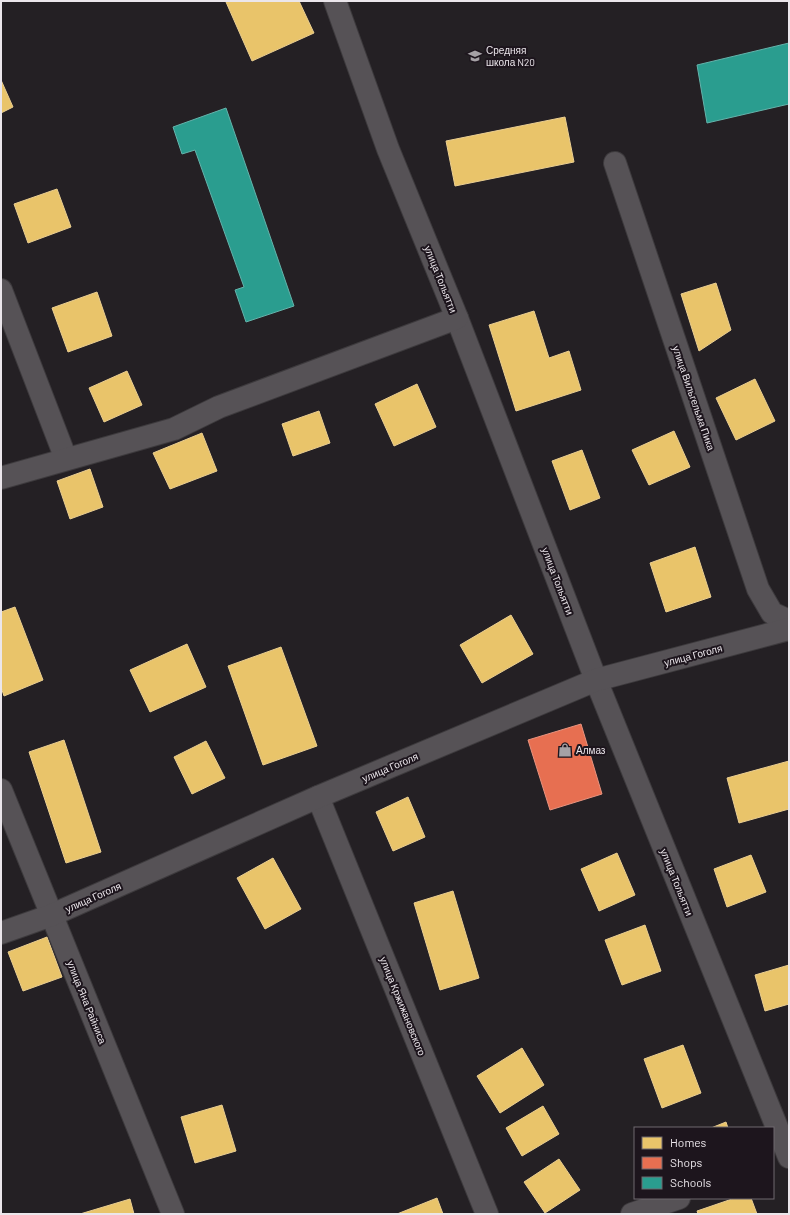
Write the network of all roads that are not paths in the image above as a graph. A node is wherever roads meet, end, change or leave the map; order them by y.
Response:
1 (334, 1) edge
2 (615, 164) dead end
3 (1, 290) edge
4 (457, 318) junction
5 (66, 459) junction
6 (1, 478) edge
7 (789, 621) edge
8 (789, 629) edge
9 (596, 680) junction
10 (1, 790) edge
11 (318, 797) junction
12 (52, 915) junction
13 (1, 933) edge
14 (789, 1159) edge
15 (774, 1165) edge
16 (676, 1199) edge
17 (174, 1214) edge
18 (487, 1214) edge
19 (632, 1214) edge

1 - 4 street, улица Тольятти
2 - 7 street, улица Вильгельма Пика
3 - 5 street
4 - 5 street
4 - 9 street, улица Тольятти
5 - 6 street
8 - 9 street, улица Гоголя
9 - 11 street, улица Гоголя
9 - 14 street, улица Тольятти
10 - 12 street, улица Яна Райниса
11 - 12 street, улица Гоголя
11 - 18 street, улица Кржижановского
12 - 13 street, улица Гоголя
12 - 17 street, улица Яна Райниса
14 - 15 street
16 - 19 street

